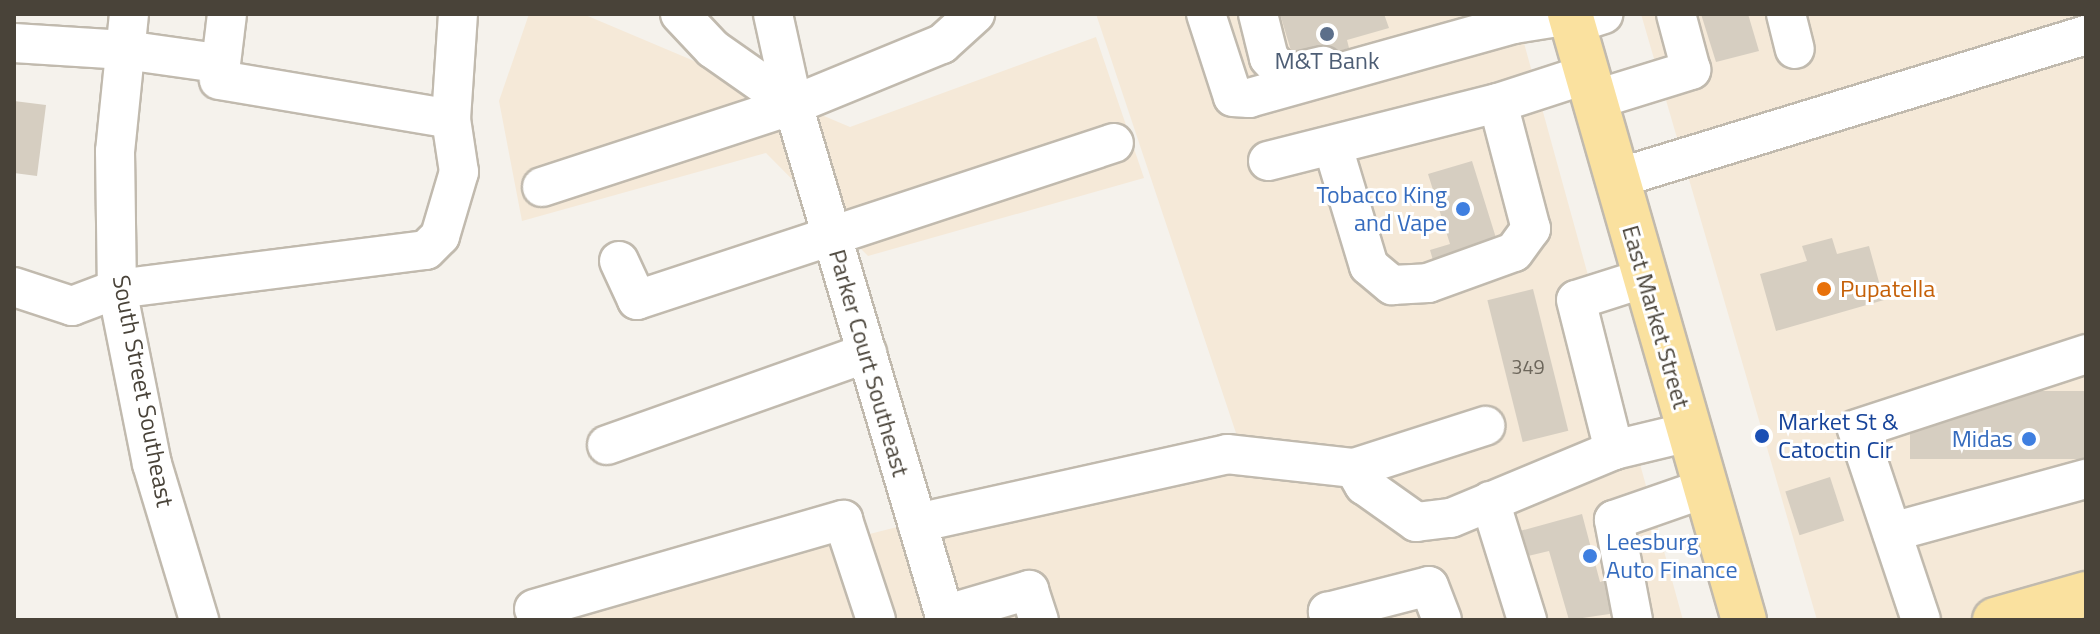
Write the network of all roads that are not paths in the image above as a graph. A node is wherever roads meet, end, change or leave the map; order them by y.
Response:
1 (227, 14) edge
2 (458, 14) edge
3 (680, 14) edge
4 (773, 14) edge
5 (975, 14) edge
6 (1206, 14) edge
7 (1258, 14) edge
8 (1676, 14) edge
9 (1579, 17) edge
10 (1450, 28) edge
11 (127, 32) edge
12 (2086, 35) edge
13 (14, 43) edge
14 (1381, 62) junction
15 (217, 63) junction
16 (1591, 87) junction
17 (1498, 103) junction
18 (793, 105) junction
19 (451, 119) junction
20 (1114, 143) dead end
21 (1333, 147) junction
22 (1268, 161) dead end
23 (1615, 179) junction
24 (542, 187) dead end
25 (831, 234) junction
26 (619, 261) dead end
27 (1645, 278) junction
28 (14, 287) edge
29 (117, 289) junction
30 (867, 353) junction
31 (2086, 354) edge
32 (1485, 426) dead end
33 (1689, 432) junction
34 (607, 445) dead end
35 (1614, 450) junction
36 (1354, 468) junction
37 (2086, 479) edge
38 (1706, 488) junction
39 (1490, 501) junction
40 (917, 523) junction
41 (1892, 532) junction
42 (2085, 597) edge
43 (534, 609) dead end
44 (945, 617) edge
45 (191, 618) edge
46 (876, 620) edge
47 (1039, 620) edge
48 (1331, 620) edge
49 (1442, 620) edge
50 (1527, 620) edge
51 (1633, 620) edge
52 (1744, 620) edge
53 (1921, 620) edge
54 (1995, 620) edge

1 - 15 street
2 - 19 street
3 - 18 street
4 - 18 street, Parker Court Southeast
5 - 18 street
6 - 14 street
7 - 14 street
8 - 16 street
9 - 10 street
9 - 16 main road, East Market Street
10 - 14 street
11 - 13 street
11 - 15 street
11 - 29 street, South Street Southeast
12 - 23 street
15 - 19 street
16 - 17 street
16 - 23 main road, East Market Street
17 - 21 street
17 - 21 street
18 - 24 street
18 - 25 street, Parker Court Southeast
19 - 29 street
20 - 25 street
21 - 22 street
23 - 27 main road, East Market Street
25 - 26 street
25 - 30 street, Parker Court Southeast
27 - 33 main road, East Market Street
27 - 35 street
28 - 29 street
29 - 45 street, South Street Southeast
30 - 34 street
30 - 40 street, Parker Court Southeast
31 - 41 street
32 - 36 street
33 - 35 street
33 - 38 main road, East Market Street
35 - 39 street
36 - 39 street
36 - 40 street
37 - 41 street
38 - 51 street
38 - 52 main road, East Market Street
39 - 50 street
40 - 44 street, Parker Court Southeast
41 - 53 street
42 - 54 main road
43 - 46 street
44 - 47 street
48 - 49 street

